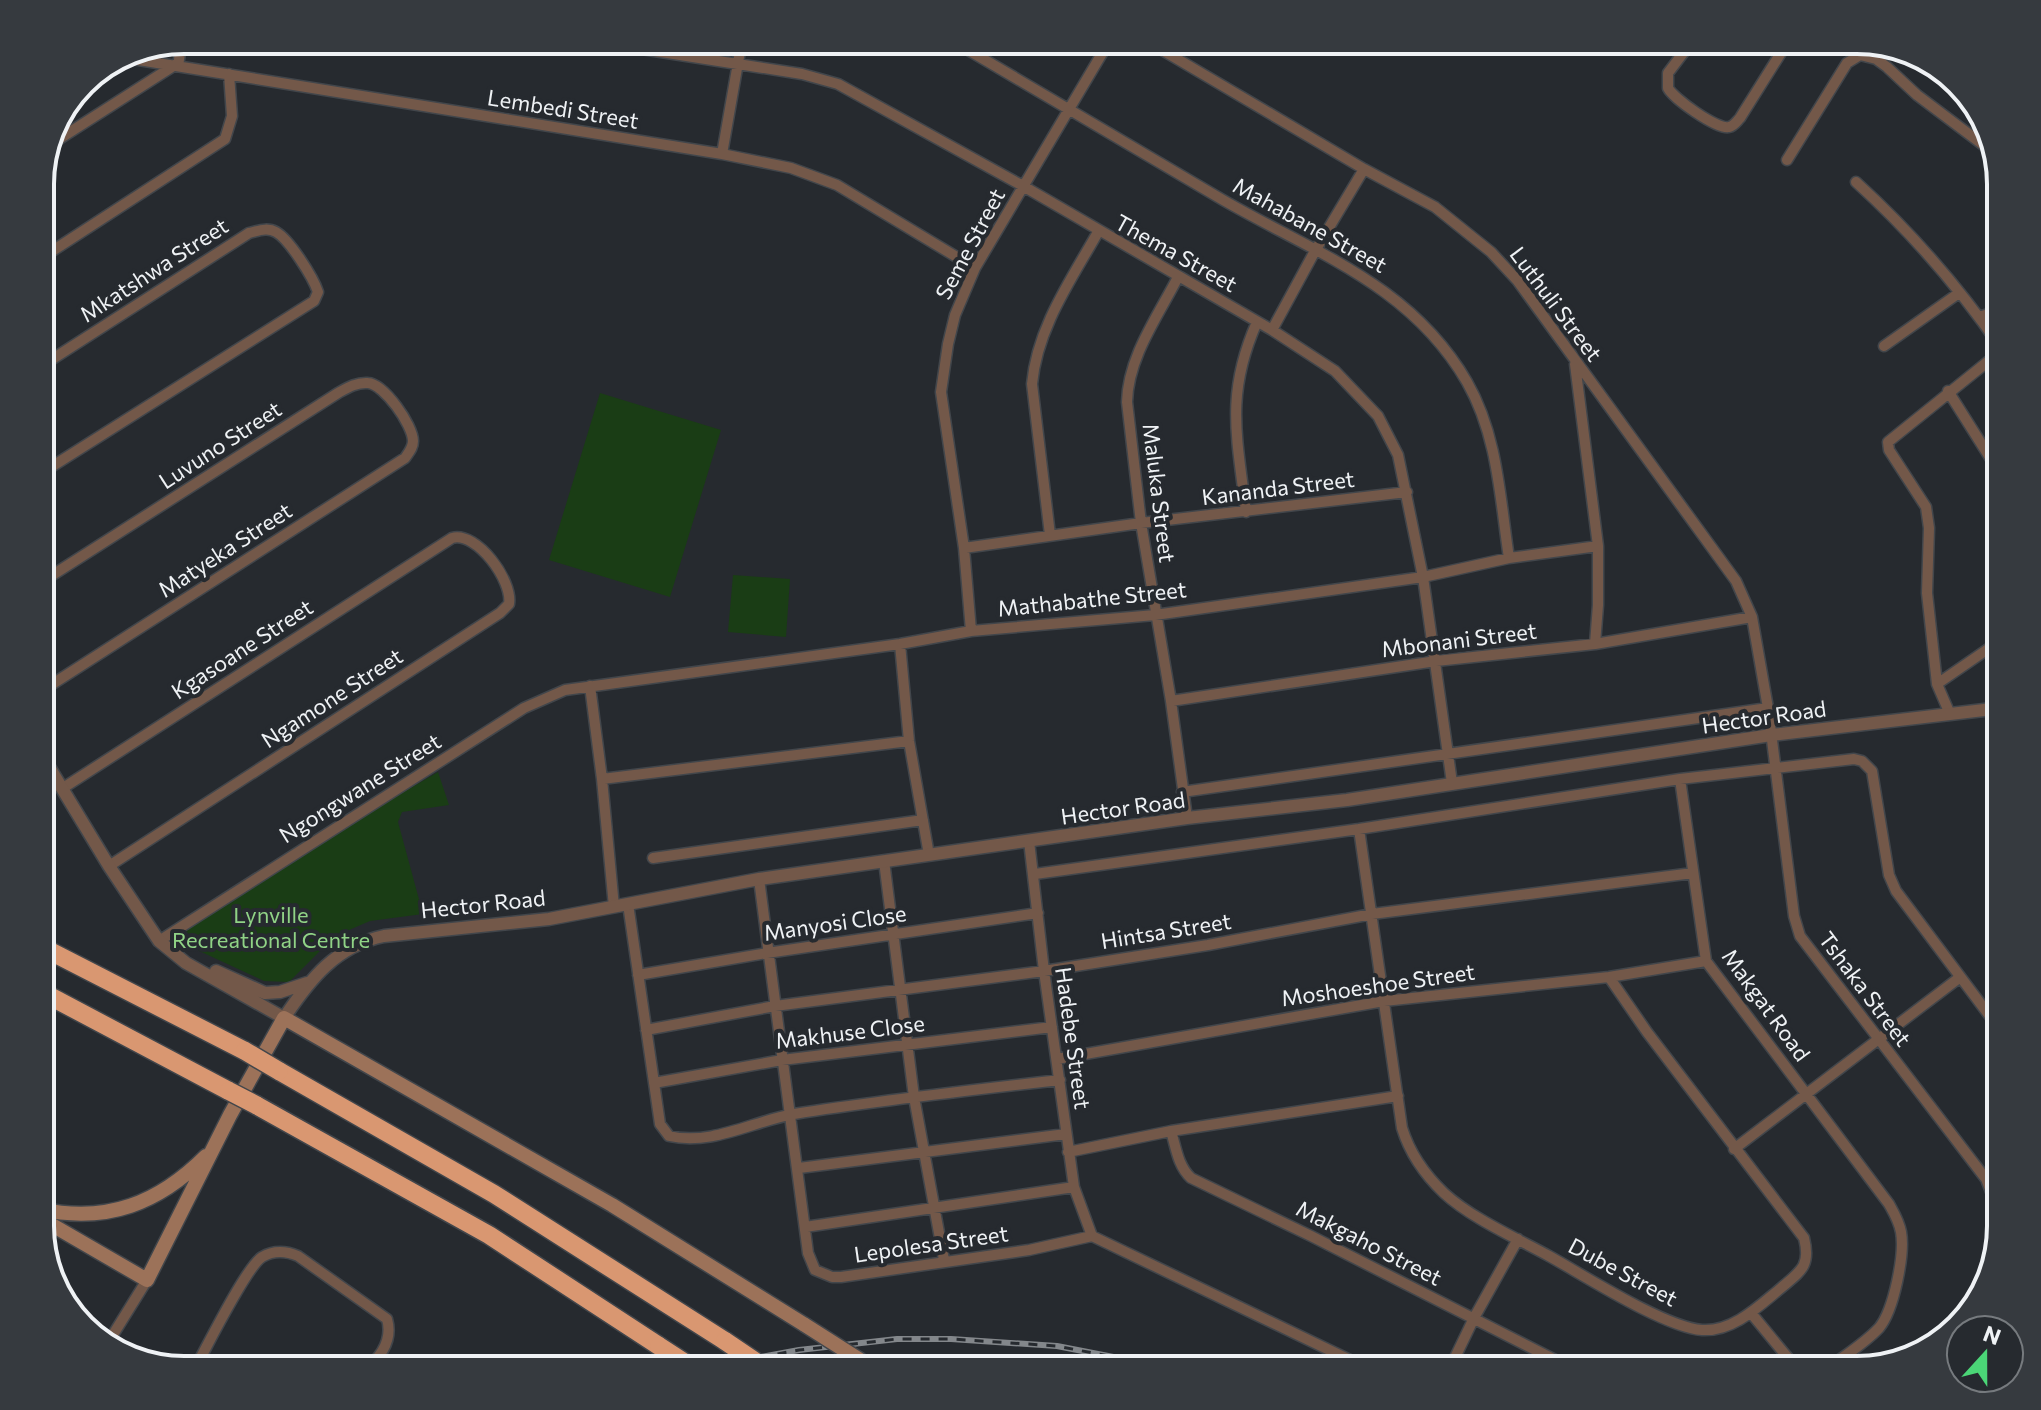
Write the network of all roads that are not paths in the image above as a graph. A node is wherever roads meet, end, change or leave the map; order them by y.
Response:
1 (674, 54) edge
2 (740, 54) edge
3 (975, 54) edge
4 (1101, 54) edge
5 (1169, 54) edge
6 (1682, 54) edge
7 (1780, 54) edge
8 (179, 55) edge
9 (145, 61) edge
10 (738, 64) junction
11 (176, 66) junction
12 (229, 74) junction
13 (1068, 109) junction
14 (63, 136) edge
15 (1980, 142) edge
16 (722, 154) junction
17 (1787, 160) dead end
18 (1364, 169) junction
19 (1856, 182) dead end
20 (1023, 186) junction
21 (1098, 232) junction
22 (54, 250) edge
23 (1315, 251) junction
24 (975, 268) junction
25 (1178, 277) junction
26 (1959, 293) junction
27 (1987, 314) edge
28 (1979, 317) junction
29 (1257, 322) junction
30 (1987, 329) edge
31 (1272, 330) junction
32 (1884, 346) dead end
33 (54, 358) edge
34 (1987, 360) edge
35 (1575, 362) junction
36 (1948, 391) junction
37 (410, 430) joint
38 (1987, 453) edge
39 (54, 465) edge
40 (1407, 492) junction
41 (1246, 512) junction
42 (1141, 523) junction
43 (1050, 535) junction
44 (470, 539) joint
45 (1598, 546) junction
46 (964, 548) junction
47 (1509, 558) junction
48 (54, 574) edge
49 (1423, 577) junction
50 (1155, 615) junction
51 (1752, 617) junction
52 (971, 631) junction
53 (900, 644) junction
54 (1595, 644) junction
55 (1987, 650) edge
56 (1436, 661) junction
57 (54, 683) edge
58 (1937, 684) junction
59 (590, 686) junction
60 (1171, 701) junction
61 (1768, 708) junction
62 (1987, 710) edge
63 (1950, 714) junction
64 (1771, 735) junction
65 (909, 741) junction
66 (1449, 754) junction
67 (1775, 769) junction
68 (54, 774) edge
69 (602, 779) junction
70 (1680, 779) junction
71 (1452, 783) junction
72 (63, 788) junction
73 (1182, 792) junction
74 (1187, 818) junction
75 (923, 820) junction
76 (1359, 829) junction
77 (1029, 841) junction
78 (929, 855) junction
79 (653, 858) dead end
80 (884, 861) junction
81 (109, 866) junction
82 (1693, 873) junction
83 (1035, 874) junction
84 (759, 879) junction
85 (628, 904) junction
86 (614, 907) junction
87 (1038, 913) junction
88 (1372, 914) junction
89 (893, 935) junction
90 (159, 941) junction
91 (54, 953) edge
92 (767, 953) junction
93 (1706, 961) junction
94 (186, 963) junction
95 (1044, 971) junction
96 (638, 975) junction
97 (1609, 977) junction
98 (1959, 978) junction
99 (308, 983) junction
100 (899, 989) junction
101 (54, 998) edge
102 (1384, 1001) junction
103 (775, 1006) junction
104 (1987, 1013) edge
105 (284, 1018) junction
106 (1052, 1027) junction
107 (646, 1030) junction
108 (1879, 1040) junction
109 (908, 1044) junction
110 (1057, 1059) junction
111 (782, 1060) junction
112 (1060, 1080) junction
113 (654, 1083) junction
114 (1806, 1095) junction
115 (1398, 1096) junction
116 (914, 1097) junction
117 (789, 1115) junction
118 (1171, 1131) junction
119 (1066, 1134) junction
120 (214, 1148) junction
121 (1734, 1149) junction
122 (925, 1152) junction
123 (1068, 1152) junction
124 (799, 1168) junction
125 (1987, 1182) edge
126 (1074, 1187) junction
127 (934, 1206) junction
128 (54, 1211) edge
129 (54, 1226) edge
130 (805, 1227) junction
131 (1092, 1236) junction
132 (1518, 1239) junction
133 (944, 1260) junction
134 (147, 1280) junction
135 (1751, 1313) junction
136 (1474, 1318) junction
137 (113, 1335) edge
138 (202, 1356) edge
139 (377, 1356) edge
140 (674, 1356) edge
141 (747, 1356) edge
142 (854, 1356) edge
143 (1342, 1356) edge
144 (1456, 1356) edge
145 (1548, 1356) edge
146 (1786, 1356) edge
147 (1843, 1356) edge

1 - 10 street, Thema Street
2 - 10 street
3 - 13 street, Mahabane Street
4 - 13 street, Seme Street
5 - 18 street, Luthuli Street
6 - 7 street
8 - 11 street
9 - 11 street, Lembedi Street
10 - 16 street
10 - 20 street, Thema Street
11 - 12 street, Lembedi Street
11 - 14 street
12 - 16 street, Lembedi Street
12 - 22 street
13 - 20 street, Seme Street
13 - 23 street, Mahabane Street
15 - 17 street
16 - 24 street, Lembedi Street
18 - 23 street
18 - 35 street, Luthuli Street
19 - 26 street
20 - 21 street, Thema Street
20 - 24 street, Seme Street
21 - 25 street, Thema Street
21 - 43 street
23 - 31 street
23 - 47 street, Mahabane Street
24 - 46 street, Seme Street
25 - 29 street, Thema Street
25 - 42 street, Maluka Street
26 - 28 street
26 - 32 street
27 - 28 street
28 - 30 street
29 - 31 street, Thema Street
29 - 41 street
31 - 40 street, Thema Street
33 - 39 street, Mkatshwa Street
34 - 36 street
35 - 45 street
35 - 51 street, Luthuli Street
36 - 38 street
36 - 58 street
37 - 48 street, Luvuno Street
37 - 57 street, Matyeka Street
40 - 41 street, Kananda Street
40 - 49 street, Thema Street
41 - 42 street, Kananda Street
42 - 43 street, Kananda Street
42 - 50 street, Maluka Street
43 - 46 street, Kananda Street
44 - 72 street, Kgasoane Street
44 - 81 street, Ngamone Street
45 - 47 street, Mathabathe Street
45 - 54 street
46 - 52 street, Seme Street
47 - 49 street, Mathabathe Street
49 - 50 street, Mathabathe Street
49 - 56 street, Thema Street
50 - 52 street, Mathabathe Street
50 - 60 street, Maluka Street
51 - 54 street, Mbonani Street
51 - 61 street, Luthuli Street
52 - 53 street, Mathabathe Street
53 - 59 street, Mathabathe Street
53 - 65 street
54 - 56 street, Mbonani Street
55 - 58 street
56 - 60 street, Mbonani Street
56 - 66 street, Thema Street
58 - 63 street
59 - 69 street
59 - 90 street, Ngongwane Street
60 - 73 street, Maluka Street
61 - 64 street, Luthuli Street
61 - 66 street, Hector Road
62 - 63 street, Hector Road
63 - 64 street, Hector Road
64 - 67 street, Tshaka Street
64 - 71 street, Hector Road
65 - 69 street
65 - 75 street
66 - 71 street, Thema Street
66 - 73 street, Hector Road
67 - 70 street
67 - 98 street
67 - 108 street, Tshaka Street
68 - 72 street
69 - 86 street
70 - 76 street
70 - 82 street, Makgat Road
71 - 74 street, Hector Road
72 - 81 street
73 - 74 street, Maluka Street
74 - 77 street, Hector Road
75 - 78 street
75 - 79 street
76 - 83 street
76 - 88 street, Dube Street
77 - 78 street, Hector Road
77 - 83 street, Hadebe Street
78 - 80 street, Hector Road
80 - 84 street, Hector Road
80 - 89 street
81 - 90 street
82 - 88 street, Hintsa Street
82 - 93 street, Makgat Road
83 - 87 street, Hadebe Street
84 - 85 street, Hector Road
84 - 92 street, Lepolesa Street
85 - 86 street, Hector Road
85 - 96 street
86 - 99 street, Hector Road
87 - 89 street, Manyosi Close
87 - 95 street, Hadebe Street
88 - 95 street, Hintsa Street
88 - 102 street, Dube Street
89 - 92 street, Manyosi Close
89 - 100 street
90 - 94 street
91 - 141 highway, bridge
92 - 96 street, Manyosi Close
92 - 103 street, Lepolesa Street
93 - 97 street, Moshoeshoe Street
93 - 114 street, Makgat Road
94 - 99 street
94 - 105 street
95 - 100 street, Hintsa Street
95 - 106 street, Hadebe Street
96 - 107 street
97 - 102 street, Moshoeshoe Street
97 - 121 street, Dube Street
98 - 104 street
98 - 108 street
99 - 105 street, Hector Road
100 - 103 street, Hintsa Street
100 - 109 street
101 - 140 highway, bridge
102 - 110 street, Moshoeshoe Street
102 - 115 street, Dube Street
103 - 107 street, Hintsa Street
103 - 111 street, Lepolesa Street
105 - 120 main road
105 - 142 main road, bridge
106 - 109 street, Makhuse Close
106 - 110 street, Hadebe Street
107 - 113 street
108 - 114 street
108 - 125 street, Tshaka Street
109 - 111 street, Makhuse Close
109 - 116 street
110 - 112 street, Hadebe Street
111 - 113 street, Makhuse Close
111 - 117 street, Lepolesa Street
112 - 116 street
112 - 119 street, Hadebe Street
113 - 117 street
114 - 121 street
114 - 147 street, Makgat Road
115 - 118 street
115 - 132 street, Dube Street
116 - 117 street
116 - 122 street
117 - 124 street, Lepolesa Street
118 - 123 street
118 - 136 street, Makgaho Street
119 - 122 street
119 - 123 street, Hadebe Street
120 - 128 main road
120 - 134 main road
121 - 135 street, Dube Street
122 - 124 street
122 - 127 street
123 - 126 street, Hadebe Street
124 - 130 street, Lepolesa Street
126 - 127 street
126 - 131 street, Hadebe Street
127 - 130 street
127 - 133 street
129 - 134 main road
130 - 133 street, Lepolesa Street
131 - 133 street, Lepolesa Street
131 - 143 street
132 - 135 street, Dube Street
132 - 136 street
134 - 137 street
135 - 146 street
136 - 144 street
136 - 145 street, Makgaho Street
138 - 139 street

